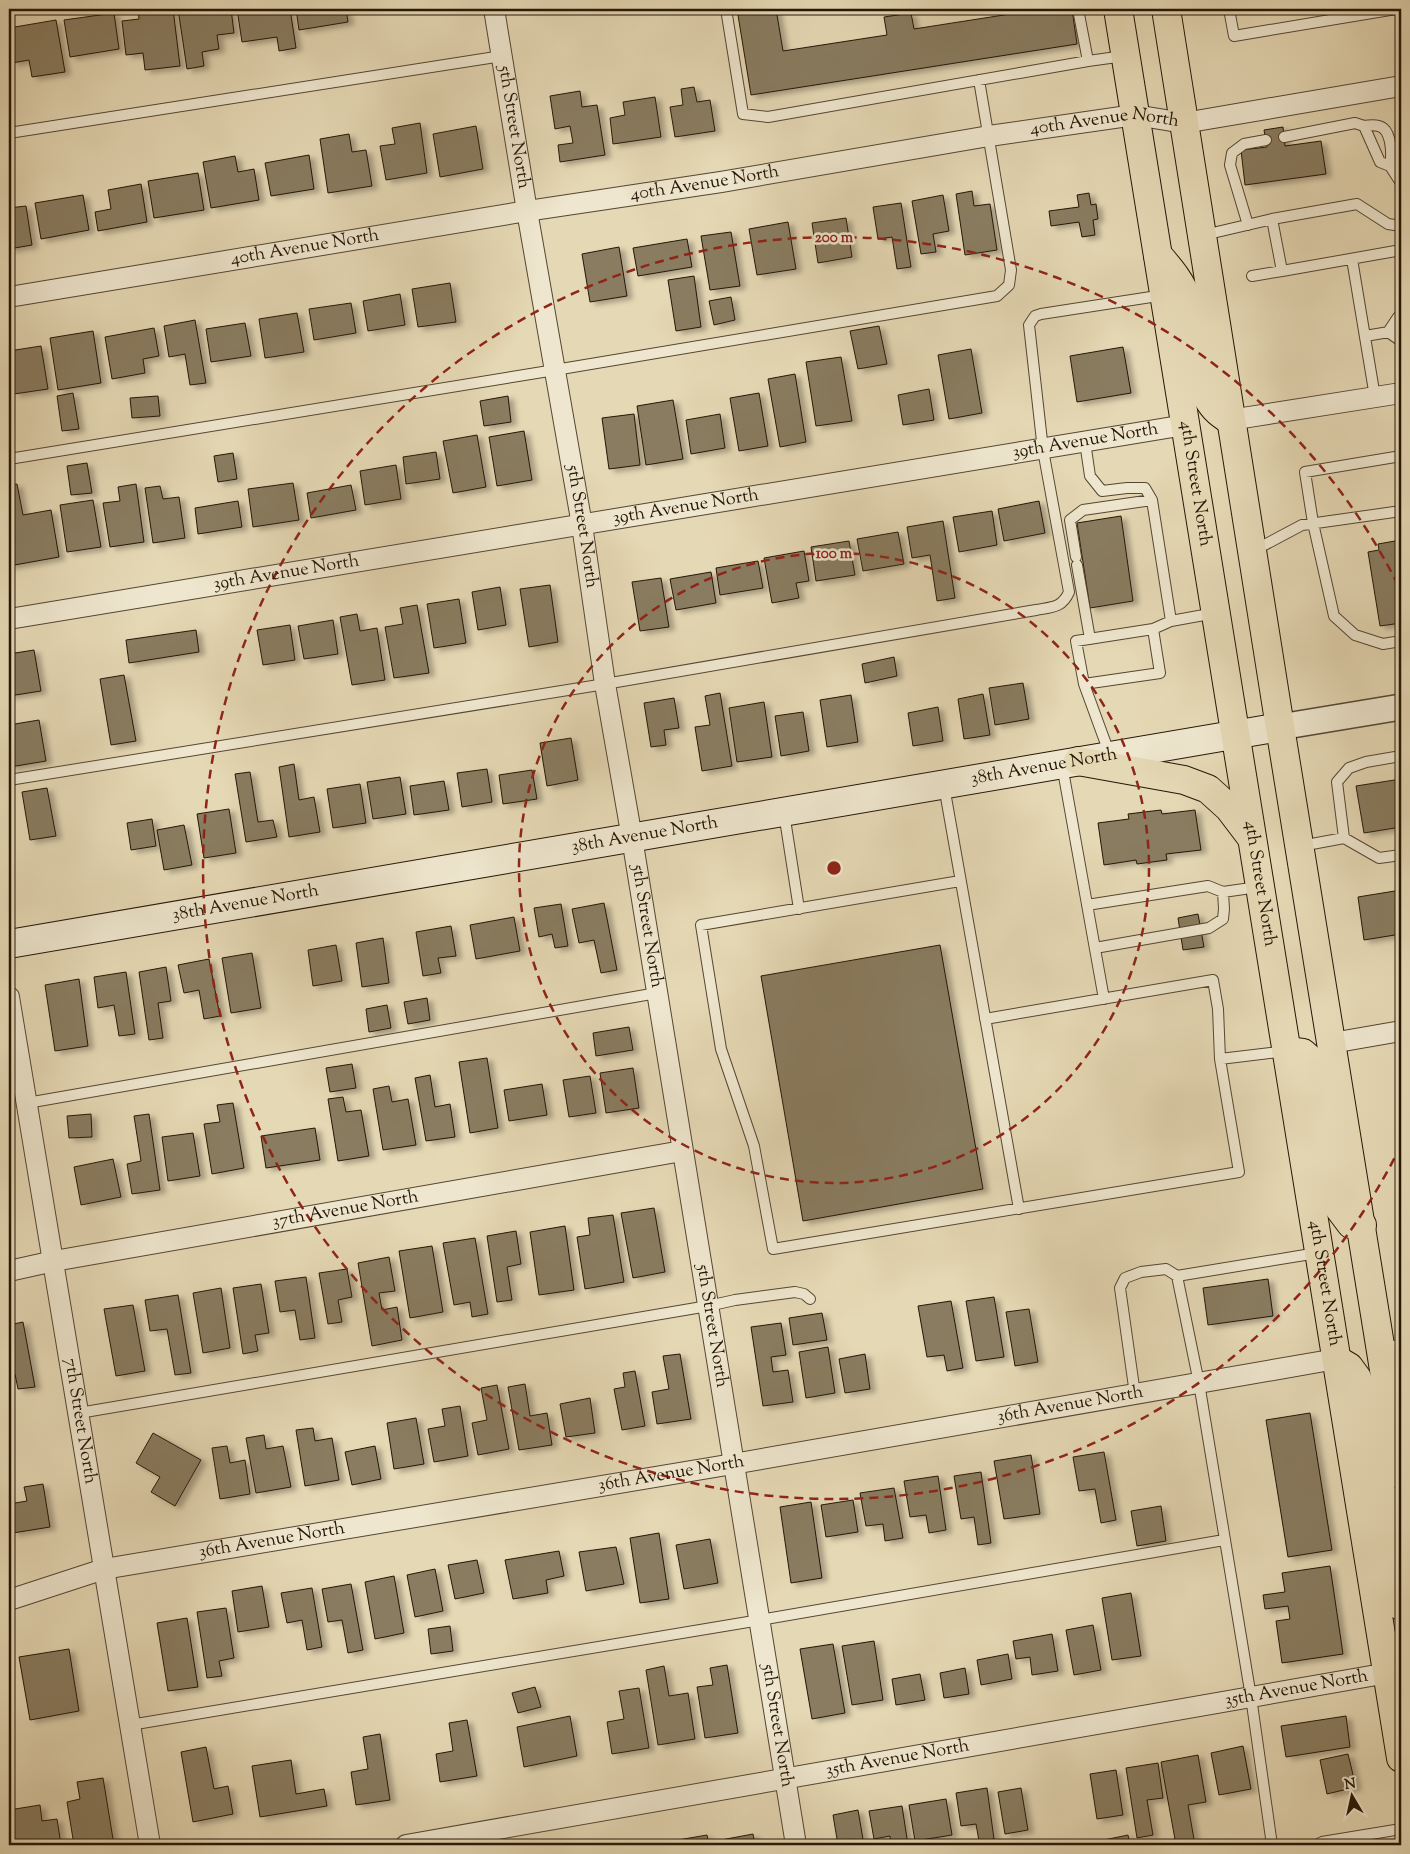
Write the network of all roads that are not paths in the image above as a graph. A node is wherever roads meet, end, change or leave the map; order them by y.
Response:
1 (494, 9) edge
2 (726, 9) edge
3 (1078, 9) edge
4 (1118, 9) edge
5 (1166, 9) edge
6 (1229, 9) edge
7 (1396, 9) edge
8 (502, 56) junction
9 (1126, 56) junction
10 (1088, 61) junction
11 (980, 80) junction
12 (1401, 87) edge
13 (1135, 115) junction
14 (1184, 122) junction
15 (1364, 126) junction
16 (9, 133) edge
17 (989, 136) junction
18 (1284, 137) dead end
19 (1266, 140) dead end
20 (1390, 166) junction
21 (1401, 182) edge
22 (527, 211) junction
23 (1272, 219) junction
24 (1248, 225) junction
25 (1401, 226) edge
26 (1202, 235) junction
27 (1401, 250) edge
28 (1157, 254) junction
29 (1352, 259) junction
30 (1282, 271) junction
31 (1252, 276) dead end
32 (1164, 295) junction
33 (9, 297) edge
34 (1401, 316) edge
35 (1401, 330) edge
36 (1388, 332) junction
37 (1365, 336) junction
38 (1401, 341) edge
39 (555, 370) junction
40 (1401, 393) edge
41 (1375, 397) junction
42 (1230, 420) junction
43 (1185, 425) junction
44 (1085, 442) junction
45 (1043, 450) junction
46 (1401, 456) edge
47 (9, 459) edge
48 (1152, 500) junction
49 (1401, 511) edge
50 (1308, 524) junction
51 (582, 525) junction
52 (1251, 552) junction
53 (1216, 613) junction
54 (9, 619) edge
55 (1171, 621) junction
56 (1153, 629) junction
57 (1090, 639) junction
58 (1401, 641) edge
59 (605, 684) junction
60 (1084, 684) junction
61 (1401, 707) edge
62 (1280, 727) junction
63 (1236, 733) junction
64 (1110, 756) junction
65 (1401, 756) edge
66 (1070, 762) junction
67 (9, 780) edge
68 (944, 784) junction
69 (783, 812) junction
70 (632, 838) junction
71 (1344, 838) junction
72 (1252, 839) junction
73 (1299, 846) junction
74 (1401, 855) edge
75 (960, 881) junction
76 (1260, 887) junction
77 (1223, 892) junction
78 (1087, 905) junction
79 (799, 909) junction
80 (9, 944) edge
81 (1095, 948) junction
82 (657, 994) junction
83 (9, 997) edge
84 (1104, 999) junction
85 (985, 1019) junction
86 (1401, 1031) edge
87 (1332, 1042) junction
88 (1286, 1051) junction
89 (1220, 1059) junction
90 (27, 1103) junction
91 (682, 1151) junction
92 (1019, 1209) junction
93 (1362, 1225) junction
94 (1318, 1253) junction
95 (54, 1261) junction
96 (9, 1271) edge
97 (1178, 1276) junction
98 (810, 1299) dead end
99 (708, 1306) junction
100 (1392, 1352) edge
101 (1336, 1359) junction
102 (1199, 1383) junction
103 (1136, 1394) junction
104 (79, 1413) junction
105 (1400, 1457) edge
106 (733, 1464) junction
107 (1224, 1540) junction
108 (104, 1569) junction
109 (9, 1600) edge
110 (1401, 1606) edge
111 (760, 1620) junction
112 (1388, 1673) junction
113 (1251, 1697) junction
114 (130, 1725) junction
115 (1401, 1758) edge
116 (787, 1779) junction
117 (1401, 1829) edge
118 (150, 1845) edge
119 (406, 1845) edge
120 (796, 1845) edge
121 (1272, 1845) edge
122 (1316, 1845) edge

1 - 8 street, 5th Street North
2 - 11 lane
3 - 10 lane
4 - 9 main road, 4th Street North
5 - 14 main road
6 - 7 lane
8 - 16 lane
8 - 22 street, 5th Street North
9 - 10 lane
9 - 13 main road, 4th Street North
10 - 11 lane
11 - 17 lane
12 - 14 street, 40th Avenue North
13 - 14 street, 40th Avenue North
13 - 17 street, 40th Avenue North
13 - 28 main road, 4th Street North
14 - 26 main road
15 - 18 lane
15 - 20 lane
15 - 20 lane
17 - 22 street, 40th Avenue North
17 - 39 lane
19 - 24 lane
20 - 21 lane
22 - 33 street, 40th Avenue North
22 - 39 street, 5th Street North
23 - 24 lane
23 - 25 lane
23 - 30 lane
24 - 26 lane
26 - 42 main road
27 - 29 lane
28 - 32 main road, 4th Street North
28 - 42 main road
29 - 30 lane
29 - 37 lane
30 - 31 lane
32 - 43 main road, 4th Street North
32 - 45 lane
34 - 36 lane
35 - 36 lane
36 - 37 lane
36 - 38 lane
37 - 41 lane
39 - 47 lane
39 - 51 street, 5th Street North
40 - 41 street
41 - 42 street
42 - 52 main road
43 - 44 street, 39th Avenue North
43 - 53 main road, 4th Street North
44 - 45 street, 39th Avenue North
44 - 48 lane
45 - 51 street, 39th Avenue North
45 - 59 lane
46 - 50 lane
48 - 55 lane
48 - 57 lane
49 - 50 lane
50 - 52 lane
50 - 58 lane
51 - 54 street, 39th Avenue North
51 - 59 street, 5th Street North
52 - 62 main road
53 - 55 lane
53 - 63 main road, 4th Street North
55 - 56 lane
56 - 57 lane
56 - 60 lane
57 - 60 lane
59 - 67 lane
59 - 70 street, 5th Street North
60 - 64 lane
61 - 62 street
62 - 63 main road, 38th Avenue North
62 - 73 main road
63 - 64 main road, 38th Avenue North
63 - 72 main road, 4th Street North
64 - 66 main road, 38th Avenue North
65 - 71 lane
66 - 68 main road, 38th Avenue North
66 - 72 main road
66 - 78 lane
68 - 69 main road, 38th Avenue North
68 - 75 lane
69 - 70 main road, 38th Avenue North
69 - 79 lane
70 - 80 main road, 38th Avenue North
70 - 82 street, 5th Street North
71 - 73 lane
71 - 74 lane
72 - 76 main road, 4th Street North
73 - 87 main road
75 - 79 lane
75 - 85 lane
76 - 77 lane
76 - 88 main road, 4th Street North
77 - 78 lane
77 - 81 lane
78 - 81 lane
79 - 92 lane
81 - 84 lane
82 - 90 lane
82 - 91 street, 5th Street North
83 - 90 street, 7th Street North
84 - 85 lane
84 - 89 lane
85 - 92 lane
86 - 87 street
87 - 93 main road
88 - 89 lane
88 - 93 main road
88 - 94 main road, 4th Street North
89 - 92 lane
90 - 95 street, 7th Street North
91 - 95 street, 37th Avenue North
91 - 99 street, 5th Street North
93 - 100 main road
94 - 97 lane
94 - 101 main road, 4th Street North
95 - 96 street, 37th Avenue North
95 - 104 street, 7th Street North
97 - 102 lane
97 - 103 lane
98 - 99 lane
99 - 104 lane
99 - 106 street, 5th Street North
100 - 105 main road
101 - 102 street, 36th Avenue North
101 - 110 main road
101 - 112 main road, 4th Street North
102 - 103 street, 36th Avenue North
102 - 107 lane
103 - 106 street, 36th Avenue North
104 - 108 street, 7th Street North
106 - 108 street, 36th Avenue North
106 - 111 street, 5th Street North
107 - 111 lane
107 - 113 lane
108 - 109 street, 36th Avenue North
108 - 114 street, 7th Street North
111 - 114 lane
111 - 116 street, 5th Street North
112 - 113 street, 35th Avenue North
112 - 115 main road, 4th Street North
113 - 116 street, 35th Avenue North
113 - 121 lane
114 - 118 street, 7th Street North
116 - 119 street, 35th Avenue North
116 - 120 street, 5th Street North
117 - 122 lane

